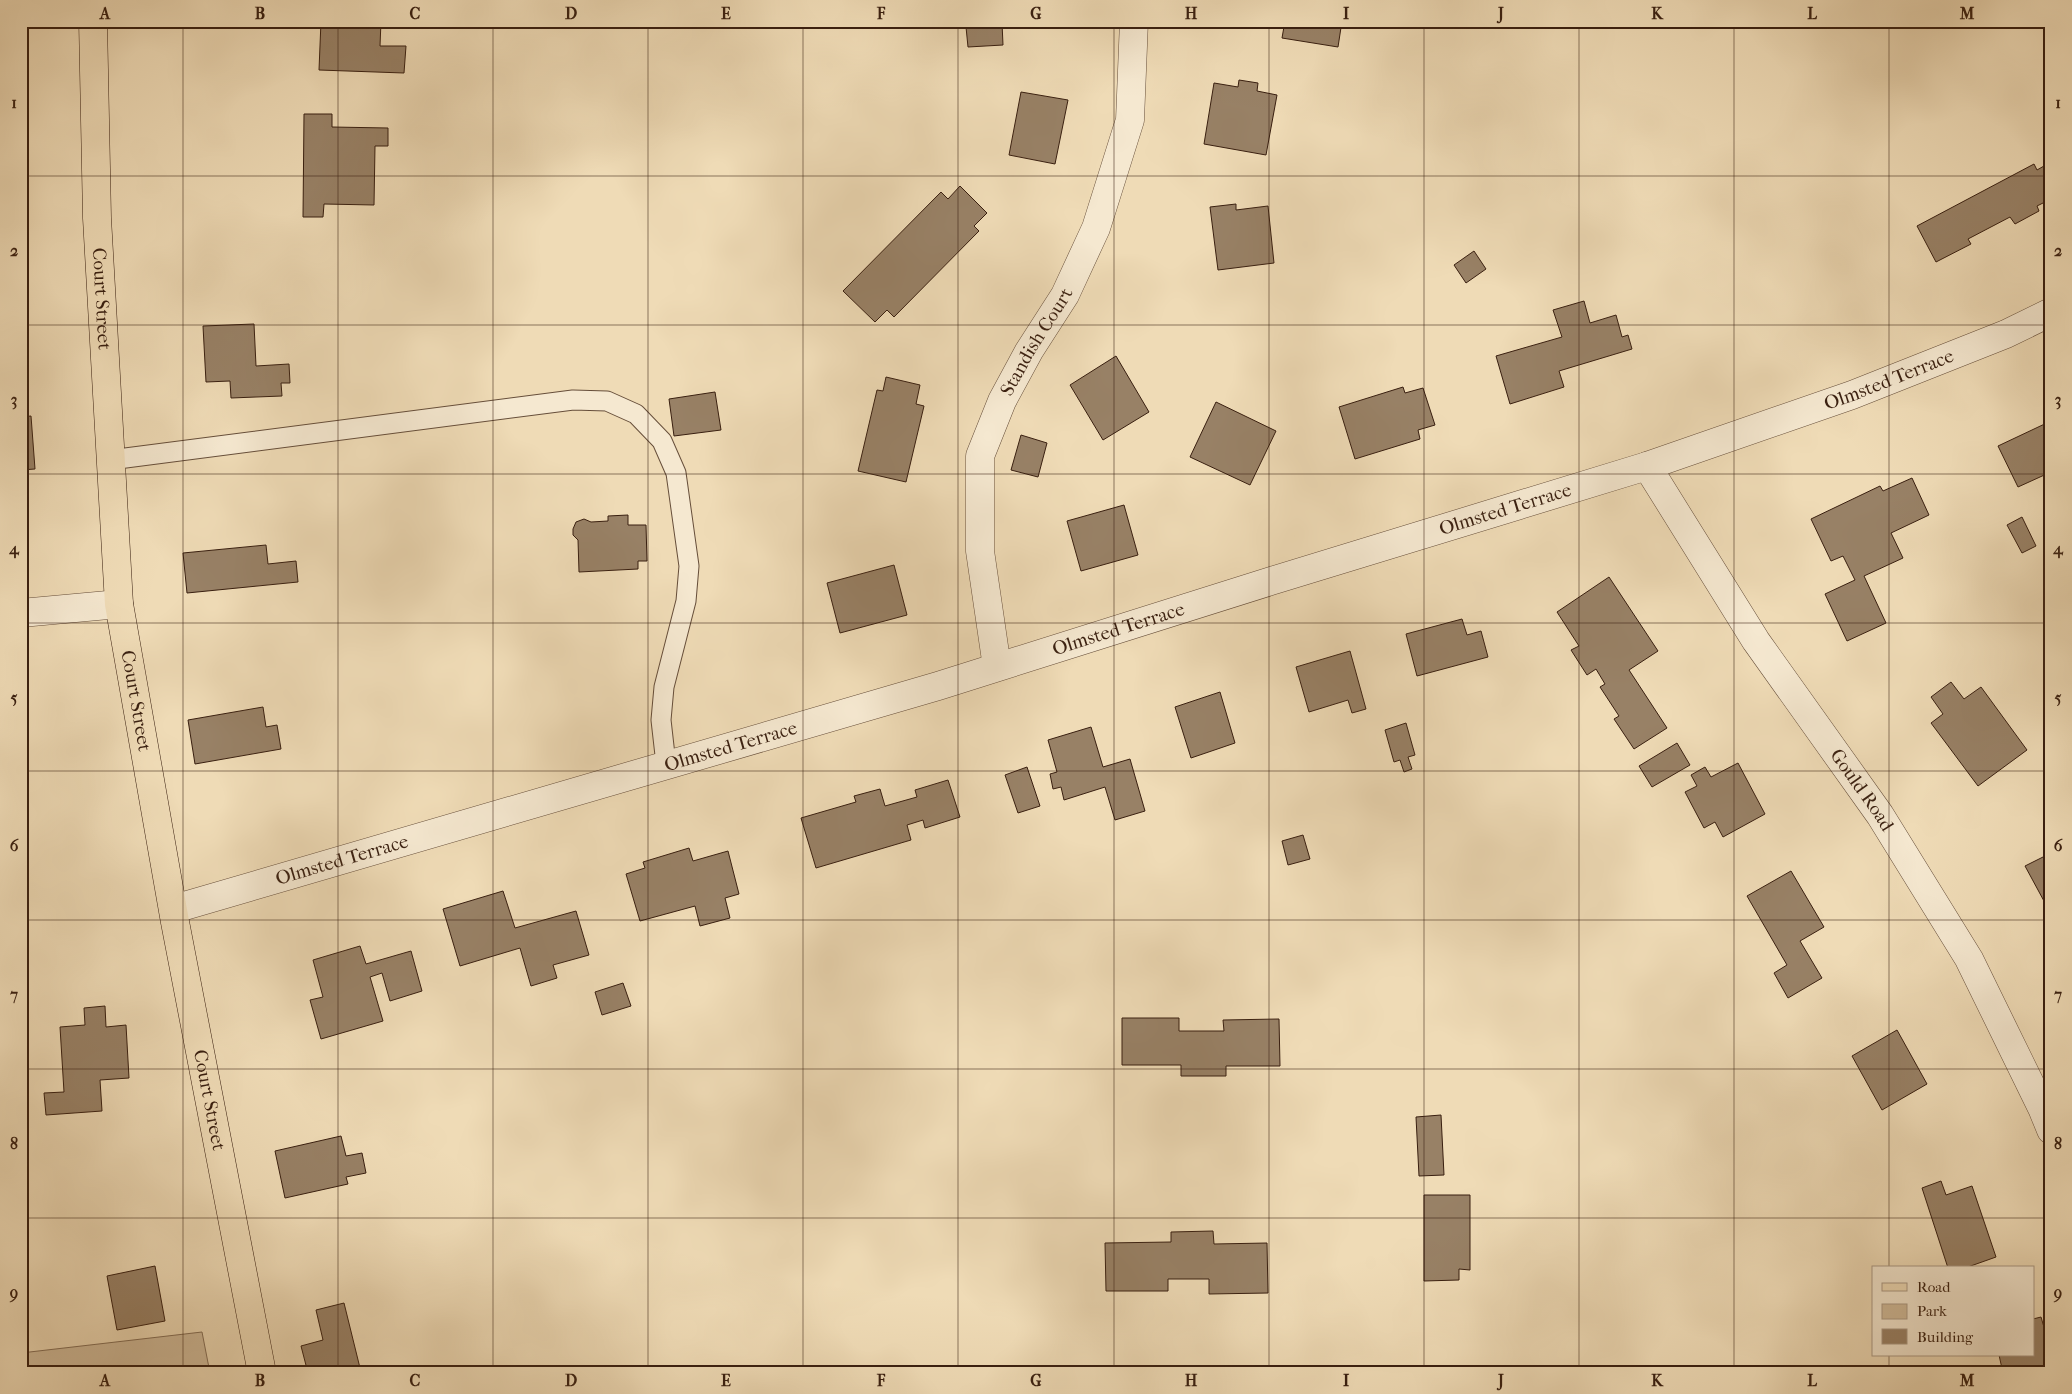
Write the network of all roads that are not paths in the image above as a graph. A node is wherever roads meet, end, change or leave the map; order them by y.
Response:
1 (93, 21) edge
2 (1134, 21) edge
3 (2051, 312) edge
4 (110, 460) junction
5 (1646, 466) junction
6 (119, 604) junction
7 (21, 613) edge
8 (997, 667) junction
9 (666, 764) junction
10 (174, 909) junction
11 (2051, 1130) edge
12 (262, 1373) edge

1 - 4 main road, Court Street
2 - 8 street, Standish Court
3 - 5 street, Olmsted Terrace
4 - 6 main road, Court Street
4 - 9 lane
5 - 8 street, Olmsted Terrace
5 - 11 street, Gould Road
6 - 7 street
6 - 10 main road, Court Street
8 - 9 street, Olmsted Terrace
9 - 10 street, Olmsted Terrace
10 - 12 main road, Court Street

